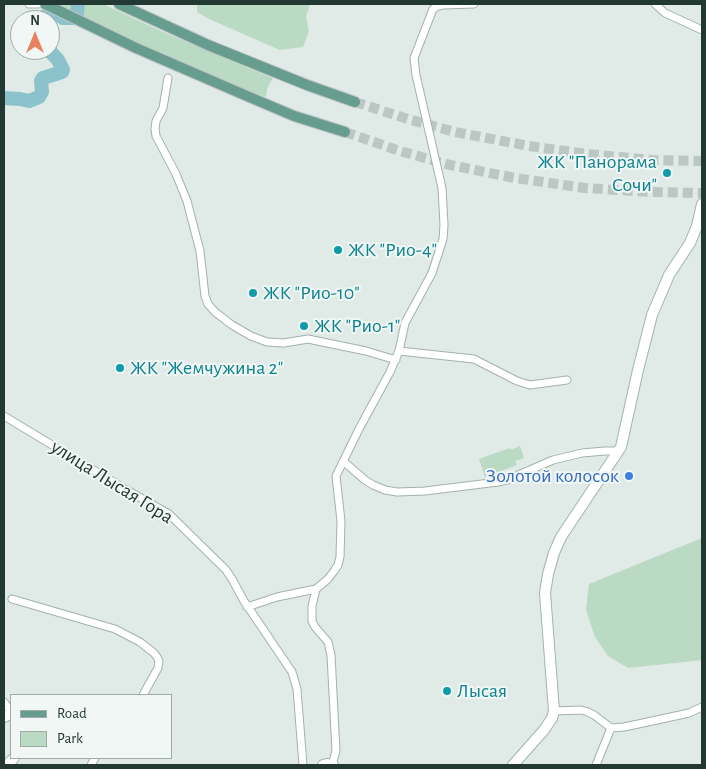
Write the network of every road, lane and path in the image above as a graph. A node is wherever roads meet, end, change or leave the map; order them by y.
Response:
1 (29, 4) edge
2 (38, 4) edge
3 (44, 4) edge
4 (119, 4) edge
5 (474, 4) edge
6 (655, 4) edge
7 (702, 30) edge
8 (168, 78) dead end
9 (355, 102) tunnel mouth
10 (345, 132) tunnel mouth
11 (702, 204) edge
12 (399, 351) junction
13 (396, 360) junction
14 (567, 380) dead end
15 (4, 416) edge
16 (619, 451) junction
17 (344, 461) junction
18 (316, 589) junction
19 (12, 599) dead end
20 (248, 607) junction
21 (144, 694) edge
22 (702, 707) edge
23 (554, 711) junction
24 (611, 728) junction
25 (303, 765) edge
26 (323, 765) edge
27 (332, 765) edge
28 (513, 765) edge
29 (596, 765) edge

1 - 2 street
3 - 10 main road
4 - 9 main road
5 - 12 street
6 - 7 street
8 - 13 street
11 - 16 street
12 - 13 street
12 - 14 street
13 - 17 street
15 - 20 street, улица Лысая Гора
16 - 17 street
16 - 23 street
17 - 18 street
18 - 20 street
18 - 27 street
19 - 21 street
20 - 25 street, улица Лысая Гора
22 - 24 street
23 - 24 street
23 - 28 street
24 - 29 street
26 - 27 street

